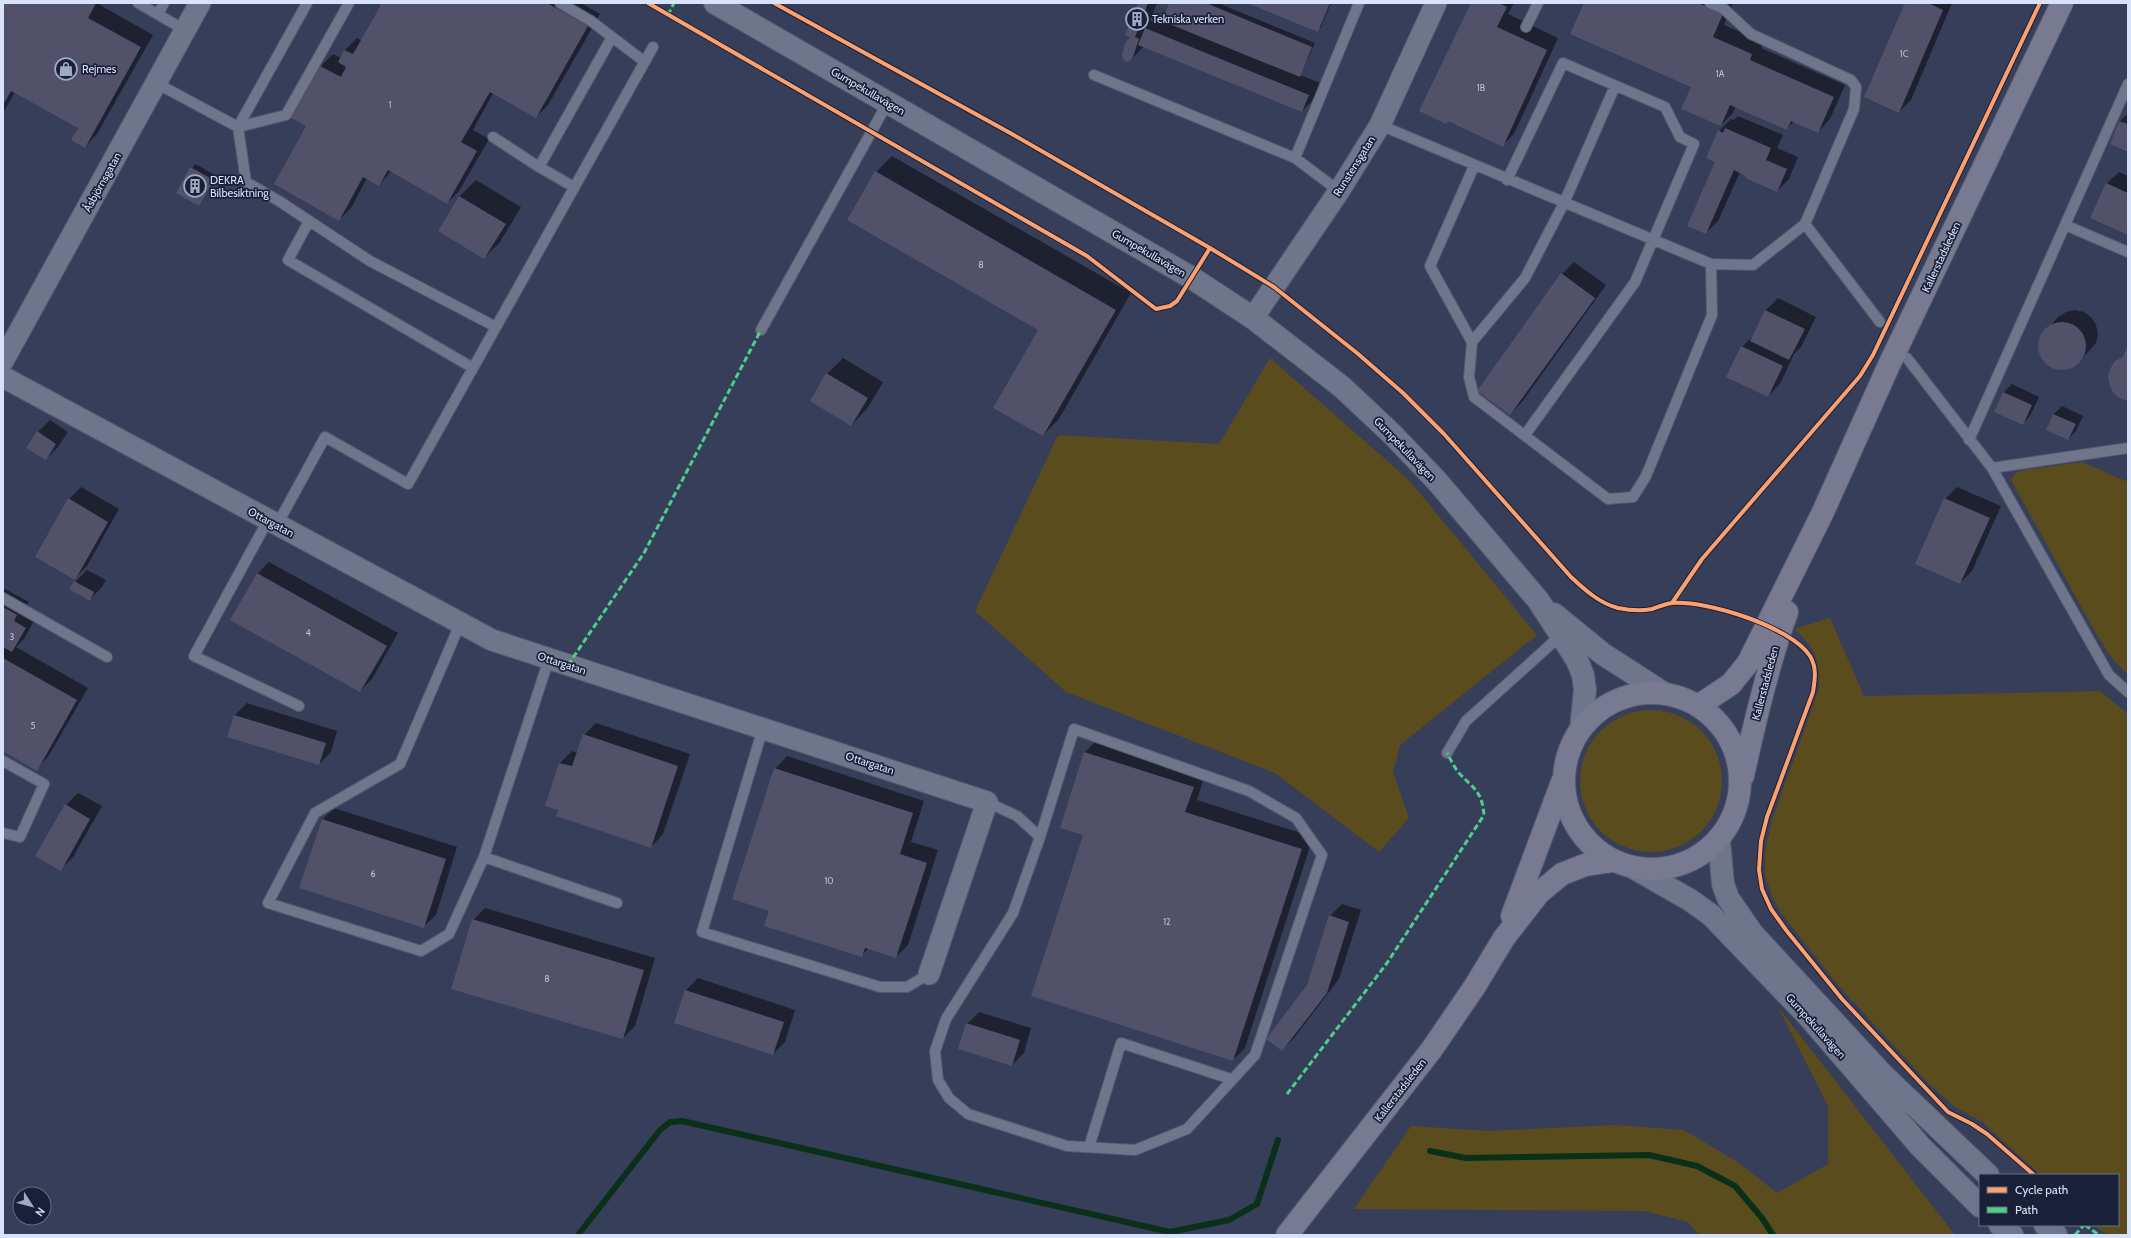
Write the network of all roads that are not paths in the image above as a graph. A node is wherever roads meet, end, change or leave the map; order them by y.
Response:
1 (138, 3) edge
2 (164, 3) edge
3 (200, 3) edge
4 (307, 3) edge
5 (349, 3) edge
6 (560, 3) edge
7 (715, 3) edge
8 (1359, 3) edge
9 (1436, 3) edge
10 (1538, 3) edge
11 (1710, 3) edge
12 (2062, 3) edge
13 (158, 14) junction
14 (1526, 27) dead end
15 (185, 30) junction
16 (612, 37) junction
17 (653, 47) dead end
18 (645, 62) junction
19 (1094, 75) dead end
20 (156, 83) junction
21 (2128, 84) edge
22 (1616, 86) junction
23 (2125, 100) edge
24 (888, 102) junction
25 (1380, 125) junction
26 (238, 127) junction
27 (493, 137) dead end
28 (1295, 158) junction
29 (1474, 166) junction
30 (539, 167) junction
31 (1507, 180) junction
32 (574, 187) junction
33 (1338, 191) junction
34 (1564, 204) junction
35 (309, 221) junction
36 (1805, 224) junction
37 (2064, 224) junction
38 (1654, 240) junction
39 (2128, 252) edge
40 (1711, 264) junction
41 (1252, 318) junction
42 (1880, 322) dead end
43 (496, 327) junction
44 (761, 330) dead end
45 (1472, 342) junction
46 (1907, 358) dead end
47 (3, 361) edge
48 (473, 368) junction
49 (3, 377) edge
50 (1525, 436) junction
51 (1969, 440) junction
52 (2128, 448) edge
53 (1992, 468) junction
54 (1823, 512) junction
55 (272, 522) junction
56 (3, 598) edge
57 (1538, 600) junction
58 (460, 624) junction
59 (1560, 636) junction
60 (107, 657) dead end
61 (549, 659) junction
62 (2128, 692) edge
63 (1665, 694) junction
64 (299, 706) dead end
65 (1698, 706) junction
66 (763, 728) junction
67 (1581, 728) junction
68 (1447, 753) dead end
69 (3, 762) edge
70 (1563, 780) junction
71 (1740, 788) junction
72 (987, 802) junction
73 (3, 833) edge
74 (1040, 837) junction
75 (1718, 840) junction
76 (484, 857) junction
77 (1612, 861) junction
78 (1634, 868) junction
79 (617, 903) dead end
80 (1504, 938) junction
81 (928, 974) joint
82 (1231, 1079) junction
83 (1089, 1147) junction
84 (1987, 1174) edge
85 (1979, 1205) edge
86 (2001, 1226) edge
87 (2046, 1226) edge
88 (1287, 1235) edge
89 (2012, 1235) edge
90 (2056, 1235) edge

1 - 13 lane
2 - 13 lane
3 - 15 street, Åsbjörnsgatan
4 - 26 lane
5 - 26 lane
6 - 16 lane
7 - 24 street, Gumpekullavägen
8 - 28 lane
9 - 25 street, Runstensgatan
10 - 14 lane
11 - 36 lane
12 - 54 main road, Kallerstadsleden
13 - 15 lane
15 - 20 street, Åsbjörnsgatan
16 - 18 lane
16 - 30 lane
17 - 18 lane
18 - 32 lane
19 - 28 lane
20 - 26 lane
20 - 47 street, Åsbjörnsgatan
21 - 23 lane
22 - 31 lane
22 - 34 lane
22 - 38 lane
23 - 37 lane
24 - 41 street, Gumpekullavägen
24 - 44 lane
25 - 29 lane
25 - 33 street, Runstensgatan
26 - 35 lane
27 - 30 lane
28 - 33 lane
29 - 31 lane
29 - 45 lane
30 - 32 lane
31 - 34 lane
32 - 43 lane
33 - 41 street, Runstensgatan
34 - 38 lane
34 - 45 lane
35 - 43 lane
35 - 48 lane
36 - 40 lane
36 - 42 lane
37 - 39 lane
37 - 51 lane
38 - 40 lane
38 - 50 lane
40 - 50 lane
41 - 57 street, Gumpekullavägen
43 - 48 lane
45 - 50 lane
46 - 51 lane
48 - 55 lane
49 - 55 street, Ottargatan
51 - 53 lane
52 - 53 lane
53 - 62 lane
54 - 65 main road, Kallerstadsleden
54 - 71 main road, Kallerstadsleden
55 - 58 street, Ottargatan
55 - 64 lane
56 - 60 lane
57 - 59 street, Gumpekullavägen
57 - 63 street, Gumpekullavägen
58 - 61 street, Ottargatan
58 - 76 lane
59 - 67 street, Gumpekullavägen
59 - 68 lane
61 - 66 street, Ottargatan
61 - 76 lane
63 - 65 main road
63 - 67 main road
65 - 71 main road
66 - 72 street, Ottargatan
66 - 81 lane
67 - 70 main road
69 - 73 lane
70 - 77 main road
70 - 80 main road, Kallerstadsleden
71 - 75 main road, Kallerstadsleden
72 - 74 lane
72 - 81 street
74 - 82 lane
74 - 83 lane
75 - 78 main road, Kallerstadsleden
75 - 84 street, Gumpekullavägen
76 - 79 lane
77 - 78 main road, Kallerstadsleden
77 - 80 main road, Kallerstadsleden
78 - 85 street, Gumpekullavägen
80 - 88 main road, Kallerstadsleden
82 - 83 lane
82 - 83 lane
86 - 89 street
87 - 90 street

